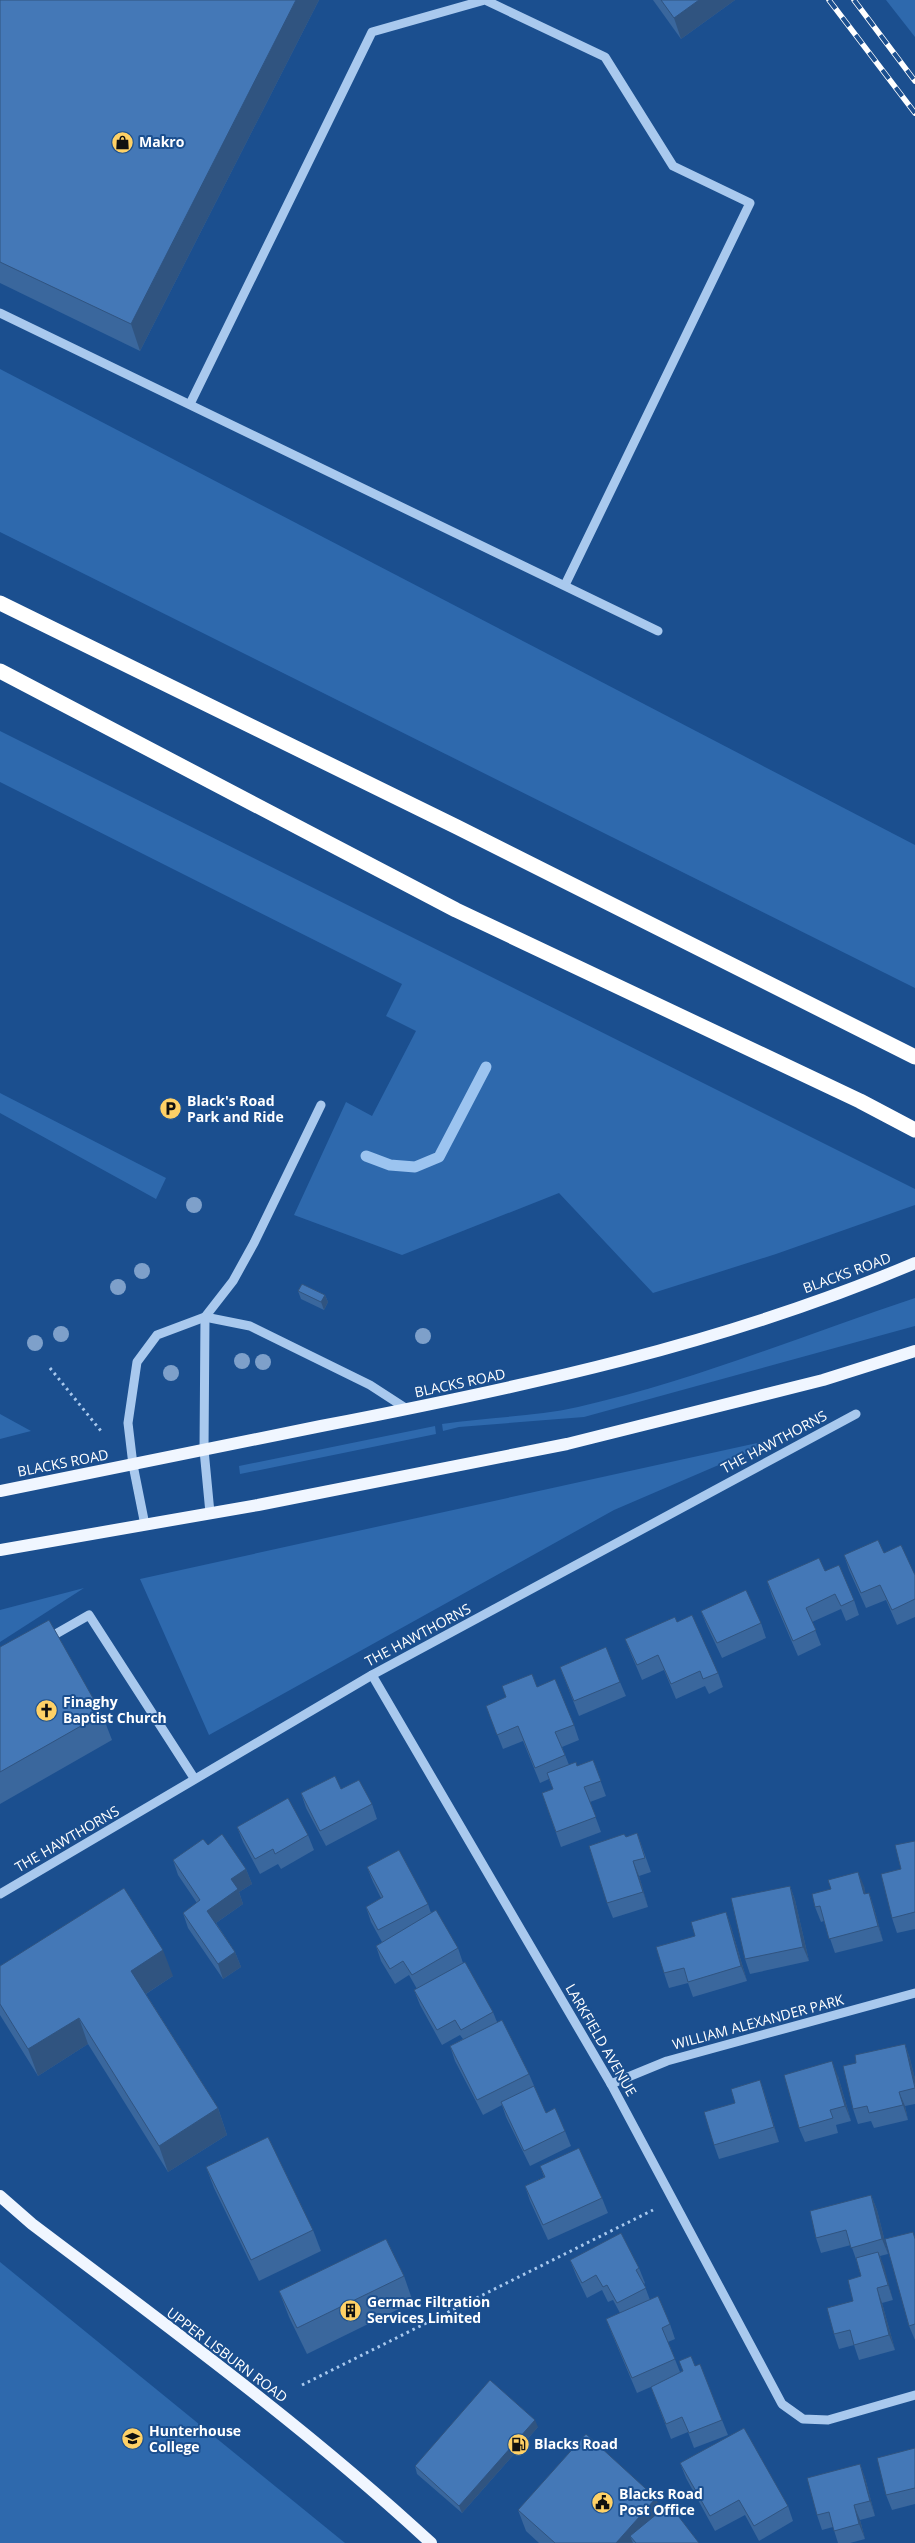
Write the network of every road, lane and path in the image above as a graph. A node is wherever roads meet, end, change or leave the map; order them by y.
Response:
1 (0, 313) edge
2 (190, 404) junction
3 (565, 585) junction
4 (0, 604) edge
5 (658, 631) dead end
6 (0, 671) edge
7 (915, 1057) edge
8 (321, 1105) dead end
9 (915, 1130) edge
10 (915, 1263) edge
11 (205, 1317) junction
12 (915, 1351) edge
13 (50, 1368) dead end
14 (407, 1409) junction
15 (856, 1414) dead end
16 (101, 1431) dead end
17 (204, 1450) junction
18 (133, 1465) junction
19 (0, 1491) edge
20 (210, 1513) junction
21 (145, 1525) junction
22 (0, 1550) edge
23 (40, 1644) edge
24 (372, 1675) junction
25 (194, 1778) junction
26 (0, 1894) edge
27 (915, 1993) edge
28 (611, 2084) junction
29 (0, 2196) edge
30 (673, 2200) junction
31 (302, 2385) dead end
32 (915, 2395) edge
33 (431, 2543) edge

1 - 2 street
2 - 3 street
2 - 3 street
3 - 5 street
4 - 7 highway
6 - 9 highway
8 - 11 street
10 - 14 main road, BLACKS ROAD
11 - 14 street
11 - 17 street
11 - 18 street
12 - 20 main road
13 - 16 path
14 - 17 main road, BLACKS ROAD
15 - 24 street, THE HAWTHORNS
17 - 18 main road, BLACKS ROAD
17 - 20 street
18 - 19 main road, BLACKS ROAD
18 - 21 street
20 - 21 main road
21 - 22 main road
23 - 25 street
24 - 25 street, THE HAWTHORNS
24 - 28 street, LARKFIELD AVENUE
25 - 26 street, THE HAWTHORNS
27 - 28 street, WILLIAM ALEXANDER PARK
28 - 30 street, LARKFIELD AVENUE
29 - 33 main road, UPPER LISBURN ROAD
30 - 31 path
30 - 32 street, LARKFIELD AVENUE

